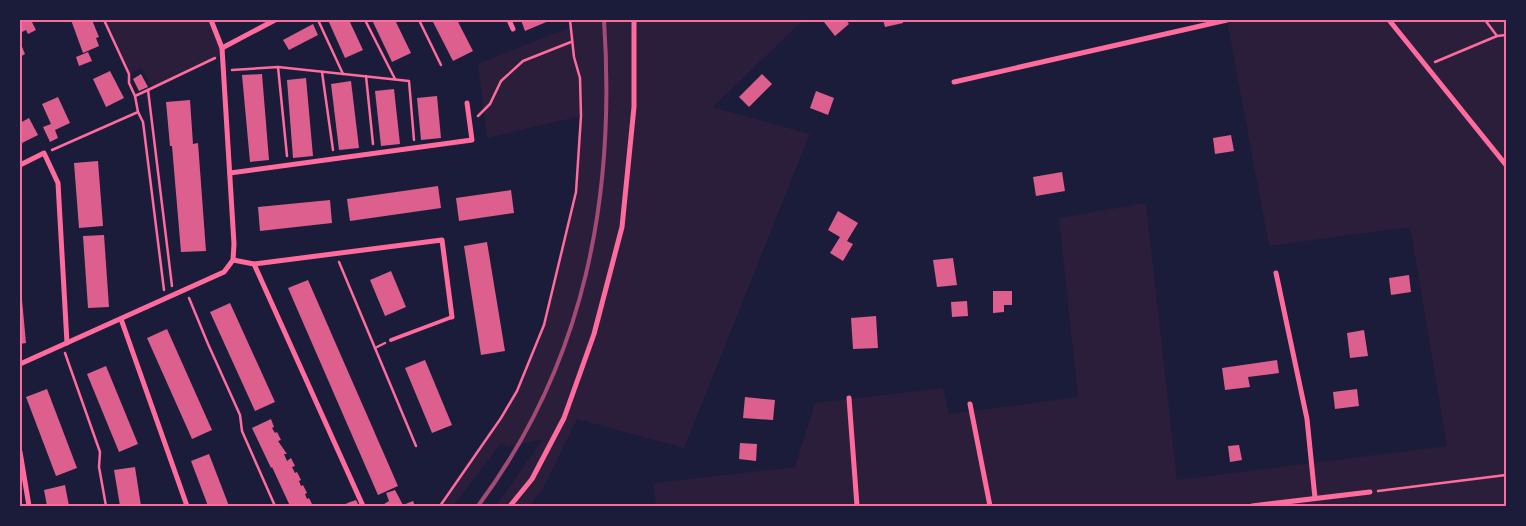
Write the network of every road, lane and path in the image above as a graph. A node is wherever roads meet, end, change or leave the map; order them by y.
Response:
1 (104, 20) edge
2 (211, 20) edge
3 (275, 20) edge
4 (318, 20) edge
5 (365, 20) edge
6 (419, 20) edge
7 (509, 20) edge
8 (570, 20) edge
9 (634, 20) edge
10 (1227, 20) edge
11 (1389, 20) edge
12 (1485, 20) edge
13 (513, 29) dead end
14 (1506, 35) edge
15 (1497, 36) junction
16 (572, 42) junction
17 (222, 48) junction
18 (222, 55) junction
19 (441, 65) dead end
20 (1426, 66) junction
21 (278, 67) junction
22 (224, 70) junction
23 (322, 72) junction
24 (343, 74) junction
25 (366, 76) junction
26 (395, 79) junction
27 (954, 82) dead end
28 (148, 90) junction
29 (135, 96) junction
30 (467, 103) dead end
31 (138, 112) junction
32 (470, 124) junction
33 (415, 148) junction
34 (44, 153) junction
35 (374, 153) junction
36 (334, 159) junction
37 (20, 165) edge
38 (288, 165) junction
39 (1506, 165) edge
40 (230, 173) junction
41 (335, 254) junction
42 (233, 260) junction
43 (254, 264) junction
44 (1276, 272) dead end
45 (186, 289) junction
46 (173, 295) junction
47 (165, 299) junction
48 (452, 316) joint
49 (121, 319) junction
50 (391, 340) dead end
51 (65, 344) junction
52 (20, 364) edge
53 (849, 398) dead end
54 (970, 404) dead end
55 (416, 446) dead end
56 (20, 452) edge
57 (1506, 475) edge
58 (1370, 492) joint
59 (1315, 498) junction
60 (29, 506) edge
61 (106, 506) edge
62 (187, 506) edge
63 (275, 506) edge
64 (363, 506) edge
65 (440, 506) edge
66 (510, 506) edge
67 (857, 506) edge
68 (990, 506) edge
69 (1252, 506) edge

1 - 29 path
2 - 17 street
3 - 17 street
4 - 24 path
5 - 26 path
6 - 19 path
7 - 13 street
8 - 16 path
9 - 66 street
10 - 27 street
11 - 20 street
12 - 15 path
14 - 15 path
15 - 20 path
16 - 32 path
16 - 65 path
17 - 18 street
18 - 22 street
18 - 28 path
20 - 39 street
21 - 22 path
21 - 23 path
21 - 38 path
22 - 40 street
23 - 24 path
23 - 36 path
24 - 25 path
25 - 26 path
25 - 35 path
26 - 33 path
28 - 29 path
28 - 46 path
29 - 31 path
30 - 32 street
31 - 34 path
31 - 47 path
32 - 33 street
33 - 35 street
34 - 37 street
34 - 51 street
35 - 36 street
36 - 38 street
38 - 40 street
40 - 42 street
41 - 43 street
41 - 48 street
41 - 55 path
42 - 43 street
42 - 45 street
43 - 64 street
44 - 59 street
45 - 46 street
45 - 63 path
46 - 47 street
47 - 49 street
48 - 50 lane
49 - 51 street
49 - 62 street
51 - 52 street
51 - 61 path
53 - 67 street
54 - 68 street
56 - 60 street
57 - 58 path
58 - 59 street
59 - 69 street

